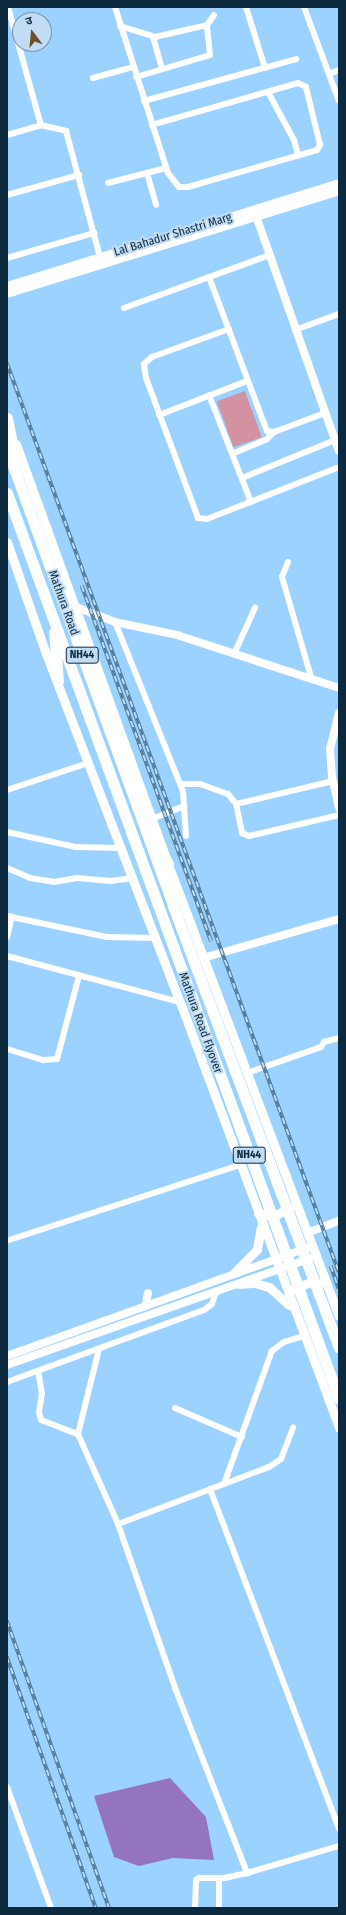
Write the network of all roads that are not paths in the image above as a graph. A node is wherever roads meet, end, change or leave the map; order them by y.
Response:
1 (8, 7) edge
2 (114, 7) edge
3 (246, 7) edge
4 (304, 7) edge
5 (214, 15) dead end
6 (207, 25) junction
7 (120, 26) junction
8 (153, 37) junction
9 (296, 59) dead end
10 (133, 67) junction
11 (265, 68) junction
12 (162, 69) junction
13 (339, 70) edge
14 (329, 74) junction
15 (136, 76) junction
16 (93, 78) dead end
17 (268, 92) junction
18 (144, 101) junction
19 (339, 101) edge
20 (41, 125) junction
21 (152, 125) junction
22 (7, 135) edge
23 (298, 155) junction
24 (166, 168) junction
25 (146, 173) junction
26 (78, 175) junction
27 (108, 183) dead end
28 (339, 183) edge
29 (339, 191) edge
30 (7, 195) edge
31 (156, 205) dead end
32 (255, 214) junction
33 (94, 233) junction
34 (270, 255) junction
35 (7, 258) edge
36 (102, 261) junction
37 (209, 277) junction
38 (7, 286) edge
39 (7, 294) edge
40 (124, 308) dead end
41 (339, 314) edge
42 (229, 329) junction
43 (295, 330) junction
44 (248, 381) junction
45 (209, 395) junction
46 (325, 413) junction
47 (159, 415) junction
48 (7, 417) edge
49 (274, 432) junction
50 (335, 440) junction
51 (7, 449) edge
52 (339, 451) edge
53 (232, 454) junction
54 (339, 467) edge
55 (242, 478) junction
56 (22, 490) junction
57 (7, 493) edge
58 (251, 502) junction
59 (7, 542) edge
60 (288, 562) dead end
61 (76, 607) junction
62 (255, 608) dead end
63 (53, 621) junction
64 (115, 622) junction
65 (62, 646) joint
66 (234, 654) junction
67 (312, 680) junction
68 (58, 681) junction
69 (339, 688) edge
70 (339, 713) edge
71 (88, 763) junction
72 (333, 781) junction
73 (180, 784) junction
74 (7, 790) edge
75 (136, 802) junction
76 (236, 804) junction
77 (185, 806) junction
78 (339, 808) edge
79 (339, 815) edge
80 (152, 819) junction
81 (7, 832) edge
82 (186, 836) dead end
83 (121, 848) junction
84 (168, 864) junction
85 (7, 868) edge
86 (132, 878) junction
87 (9, 916) edge
88 (339, 919) edge
89 (7, 937) edge
90 (156, 938) junction
91 (7, 956) edge
92 (203, 958) junction
93 (79, 976) junction
94 (180, 1002) junction
95 (339, 1038) edge
96 (7, 1049) edge
97 (247, 1073) junction
98 (240, 1164) junction
99 (294, 1199) junction
100 (259, 1216) junction
101 (339, 1221) edge
102 (307, 1233) junction
103 (9, 1240) dead end
104 (312, 1246) junction
105 (316, 1256) junction
106 (274, 1259) junction
107 (279, 1270) junction
108 (234, 1273) junction
109 (239, 1284) junction
110 (326, 1284) junction
111 (148, 1292) dead end
112 (216, 1292) junction
113 (289, 1298) junction
114 (146, 1305) junction
115 (294, 1311) junction
116 (339, 1316) edge
117 (304, 1336) junction
118 (61, 1341) junction
119 (339, 1348) edge
120 (99, 1349) junction
121 (7, 1356) edge
122 (7, 1365) edge
123 (38, 1371) junction
124 (7, 1382) edge
125 (339, 1399) edge
126 (175, 1408) dead end
127 (293, 1427) dead end
128 (339, 1428) edge
129 (78, 1434) junction
130 (242, 1437) junction
131 (224, 1484) junction
132 (210, 1489) junction
133 (118, 1524) junction
134 (7, 1787) edge
135 (339, 1829) edge
136 (339, 1846) edge
137 (247, 1873) junction
138 (219, 1878) junction
139 (52, 1908) edge
140 (195, 1908) edge
141 (219, 1908) edge

1 - 20 street
2 - 7 street
3 - 11 street
4 - 14 street
5 - 6 street
6 - 8 street
6 - 12 street
7 - 8 street
7 - 10 street
8 - 12 street
9 - 11 street
10 - 15 street
10 - 16 street
11 - 18 street
12 - 15 street
13 - 14 street
14 - 19 street
15 - 18 street
17 - 21 street
17 - 23 street
17 - 23 street
18 - 21 street
20 - 22 street
20 - 26 street
21 - 24 street
23 - 24 street
24 - 25 street
25 - 27 street
25 - 31 street
26 - 30 street
26 - 33 street
28 - 32 street
29 - 32 street
32 - 34 street
32 - 36 street
33 - 35 street
33 - 36 street
34 - 37 street
34 - 43 street
36 - 38 street, Lal Bahadur Shastri Marg
36 - 39 street
37 - 40 street
37 - 42 street
41 - 43 street
42 - 44 street
42 - 47 street
43 - 46 street
44 - 45 street
44 - 49 street
45 - 47 street
45 - 53 street
46 - 49 street
46 - 50 street
47 - 58 street
48 - 56 highway
48 - 61 main road
49 - 53 street
50 - 52 street
50 - 55 street
51 - 56 highway, Mathura Road / NH44
53 - 55 street
54 - 58 street
55 - 58 street
56 - 75 highway, Mathura Road / NH44
57 - 63 highway, Mathura Road / NH44
59 - 68 main road
60 - 67 street
61 - 64 street
61 - 80 main road
62 - 66 street
63 - 65 highway, Mathura Road / NH44
63 - 68 highway
64 - 66 street
64 - 73 street
65 - 125 highway, Mathura Road Flyover / NH44
66 - 67 street
67 - 69 street
68 - 71 main road
70 - 72 street
71 - 74 street
71 - 83 main road
72 - 76 street
72 - 78 street
73 - 76 street
73 - 77 street
75 - 84 highway
75 - 119 highway, Mathura Road Flyover / NH44
76 - 79 street
77 - 80 street
77 - 82 street
80 - 84 main road
81 - 83 street
83 - 86 main road
84 - 92 main road
85 - 86 street
86 - 90 main road
87 - 89 street
87 - 90 street
88 - 92 street
90 - 94 main road
91 - 93 street
92 - 97 main road
93 - 94 street
93 - 96 street
94 - 98 main road
95 - 97 street
97 - 99 main road
98 - 100 main road
98 - 103 street
99 - 100 main road
99 - 102 main road
100 - 106 main road
100 - 108 main road
101 - 102 street
102 - 104 main road
104 - 105 main road
104 - 106 street
105 - 107 street
105 - 110 main road
106 - 107 main road
106 - 108 street
107 - 109 street
107 - 113 main road
108 - 114 street
109 - 112 street
109 - 115 main road
110 - 113 main road
110 - 116 main road
111 - 114 street
112 - 118 street
112 - 120 street
113 - 115 main road
114 - 118 street
115 - 117 main road
117 - 128 main road
117 - 130 street
118 - 121 street
118 - 122 street
120 - 123 street
120 - 129 street
123 - 124 street
123 - 129 street
126 - 130 street
127 - 131 street
129 - 133 street
130 - 131 street
131 - 132 street
132 - 133 street
132 - 135 street
133 - 137 street
134 - 139 street
136 - 137 street
137 - 138 street
138 - 140 street
138 - 141 street

